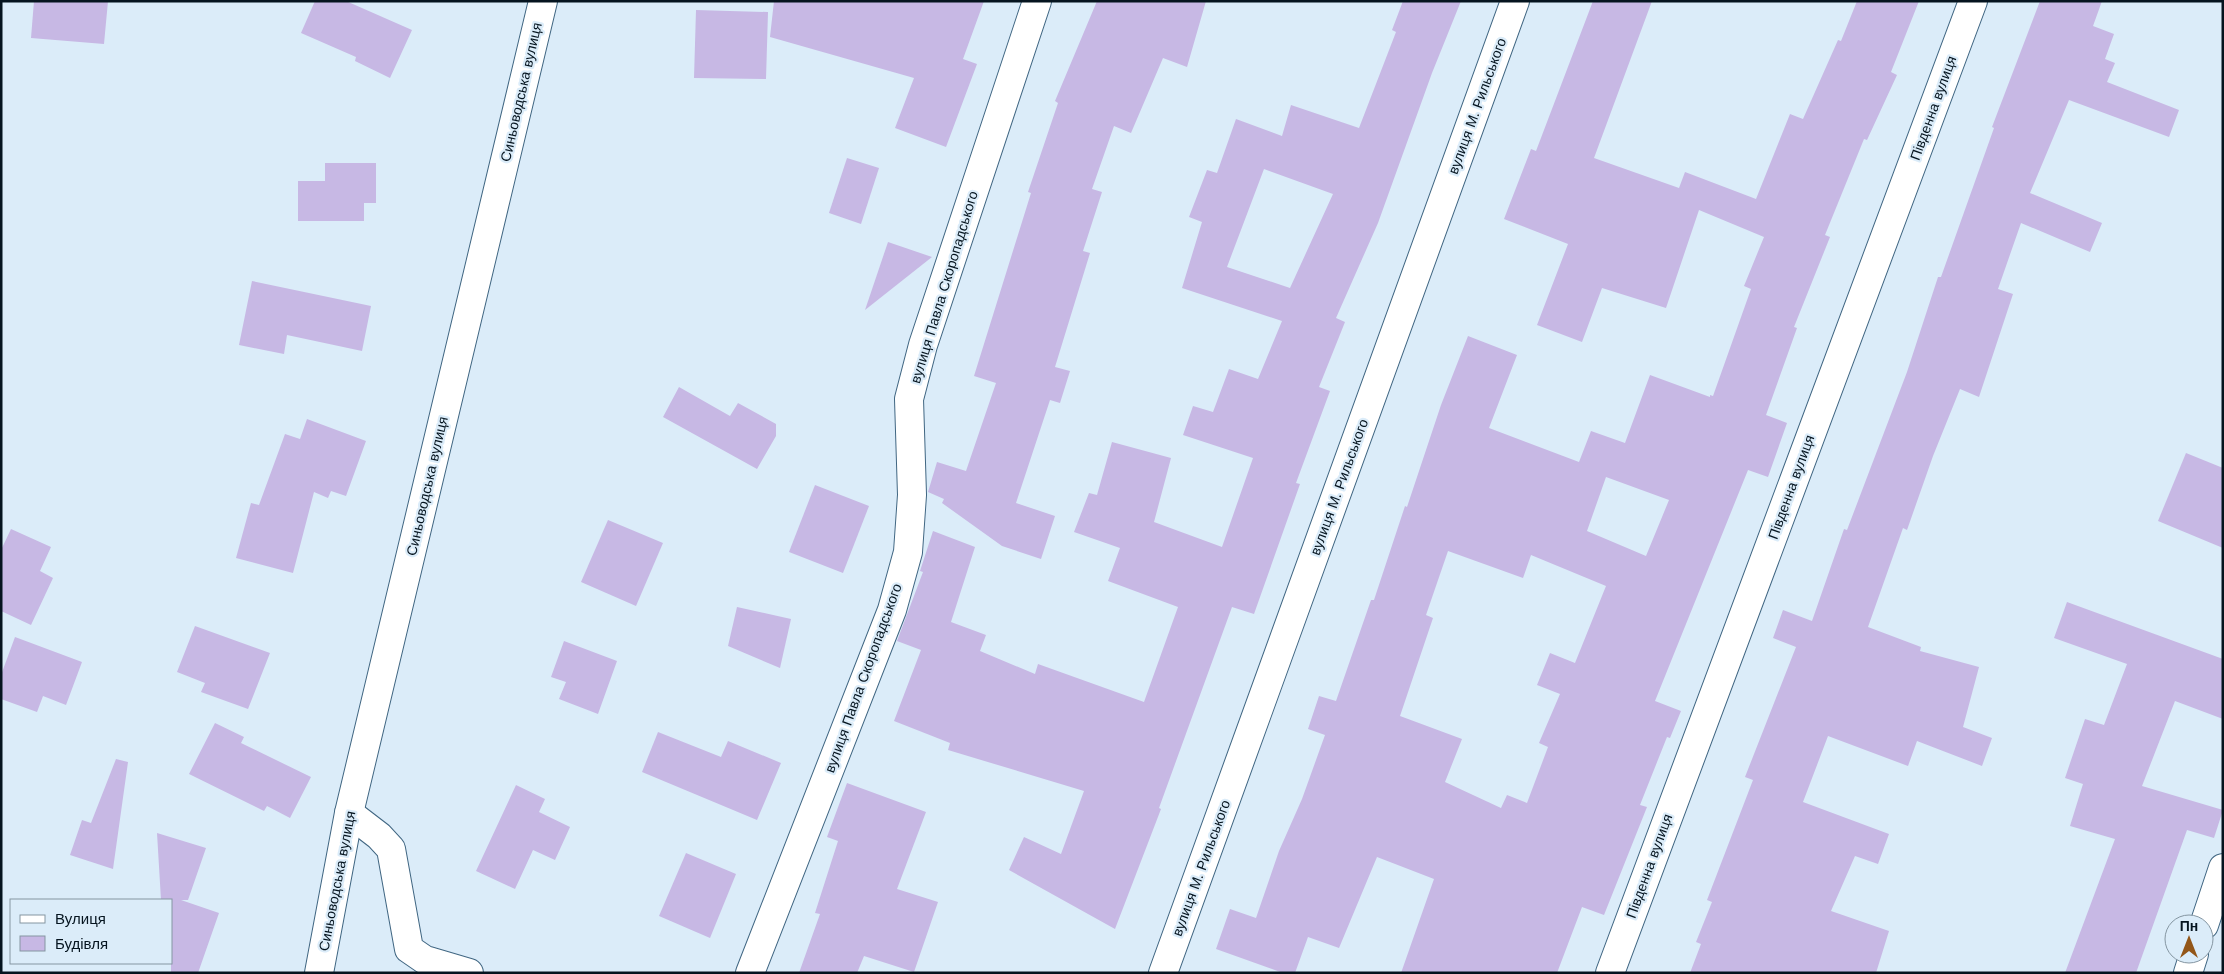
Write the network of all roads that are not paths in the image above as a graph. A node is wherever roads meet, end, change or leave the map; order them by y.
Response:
1 (543, 1) edge
2 (1037, 1) edge
3 (1514, 1) edge
4 (1973, 1) edge
5 (349, 814) junction
6 (2223, 868) edge
7 (2208, 914) edge
8 (319, 973) edge
9 (469, 973) edge
10 (750, 973) edge
11 (1163, 973) edge
12 (1610, 973) edge

1 - 5 street, Синьоводська вулиця
2 - 10 street, вулиця Павла Скоропадського
3 - 11 street, вулиця М. Рильського
4 - 12 street, Південна вулиця
5 - 8 street, Синьоводська вулиця
5 - 9 street
6 - 7 street

